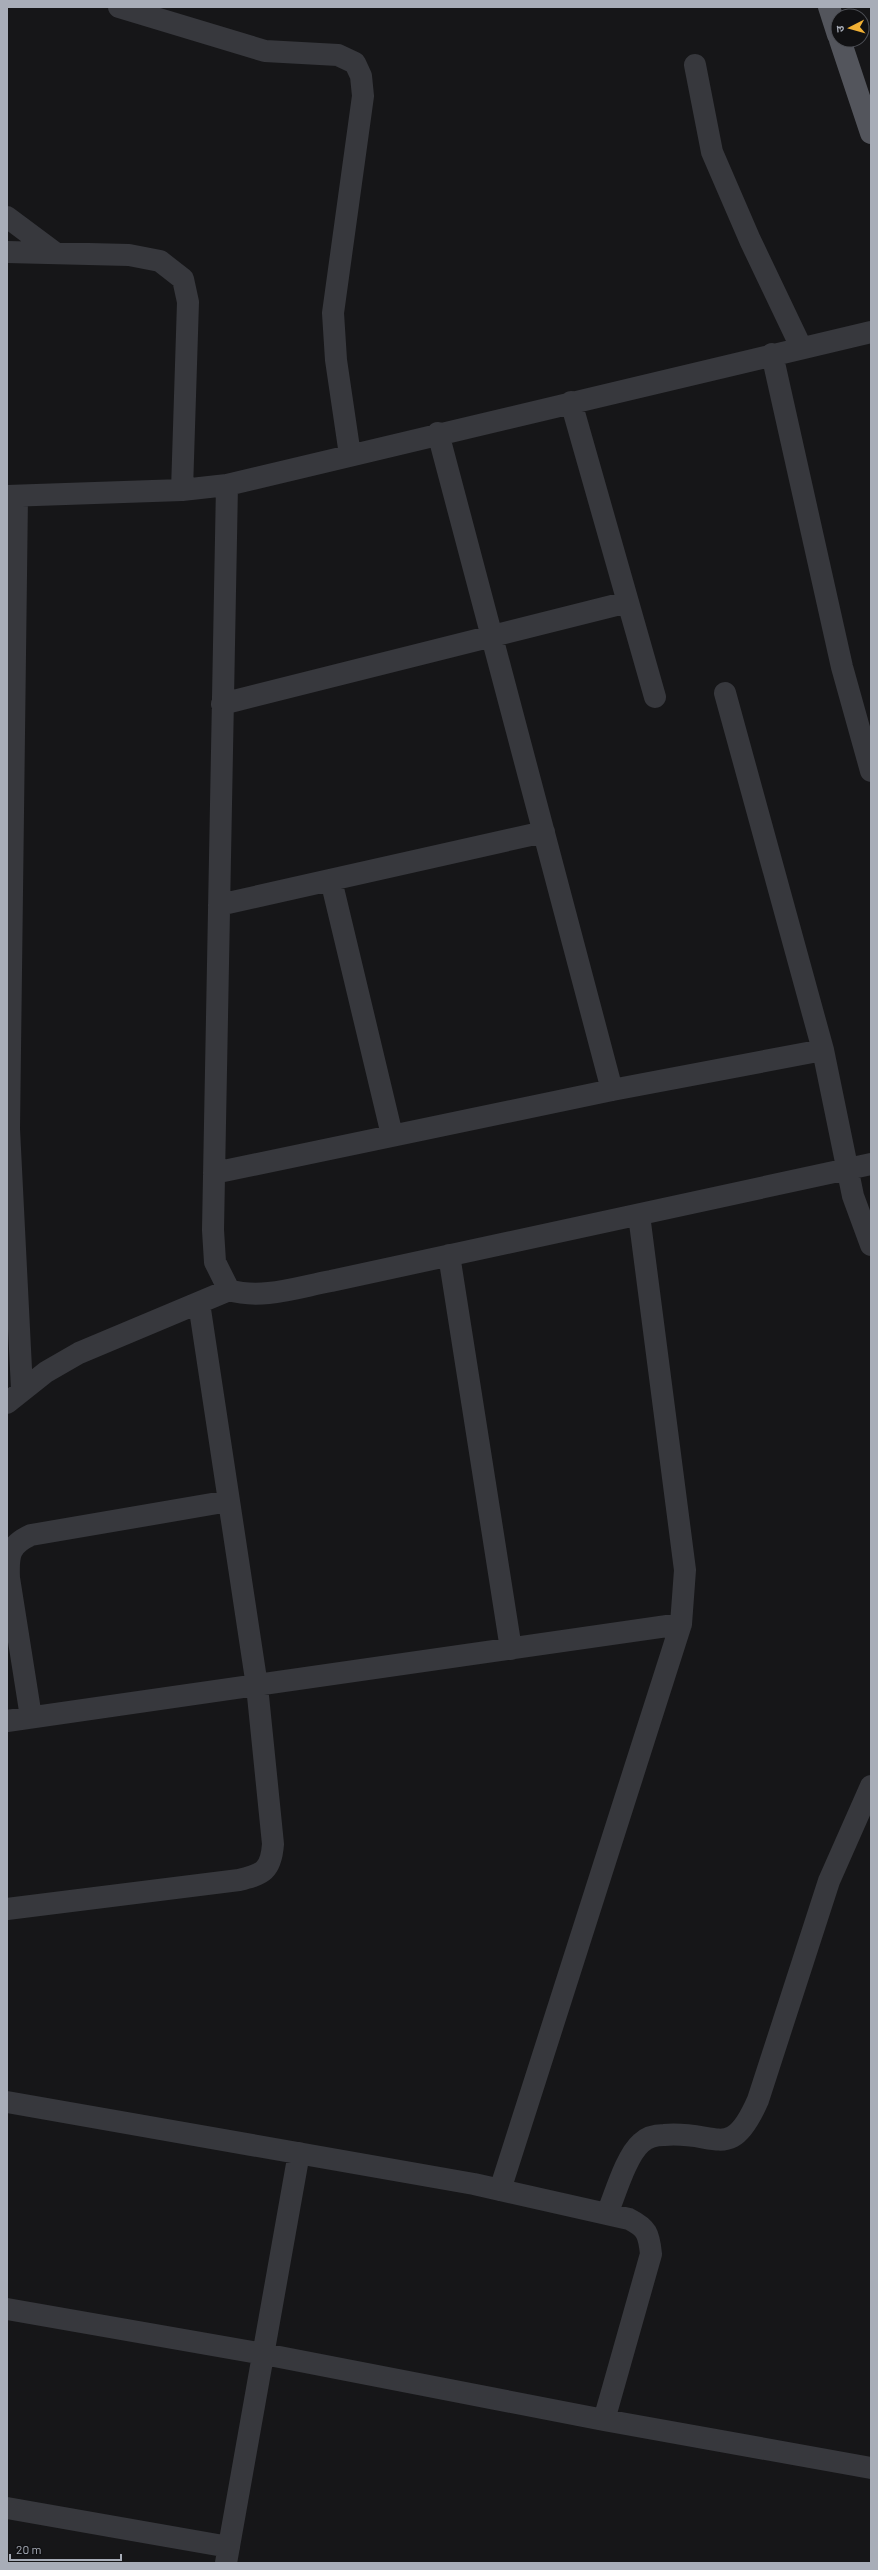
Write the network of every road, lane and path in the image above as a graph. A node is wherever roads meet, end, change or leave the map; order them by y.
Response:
1 (119, 7) edge
2 (843, 48) edge
3 (695, 65) dead end
4 (871, 133) edge
5 (7, 217) edge
6 (7, 252) edge
7 (54, 252) junction
8 (871, 332) edge
9 (801, 347) junction
10 (772, 354) junction
11 (571, 402) junction
12 (438, 434) junction
13 (350, 455) junction
14 (226, 484) junction
15 (182, 490) junction
16 (12, 496) edge
17 (628, 602) junction
18 (492, 636) junction
19 (726, 693) dead end
20 (655, 697) dead end
21 (222, 704) junction
22 (11, 706) edge
23 (871, 771) edge
24 (544, 832) junction
25 (331, 880) junction
26 (219, 905) junction
27 (10, 928) edge
28 (823, 1050) junction
29 (612, 1090) junction
30 (392, 1135) junction
31 (8, 1157) edge
32 (871, 1164) edge
33 (848, 1170) junction
34 (214, 1172) junction
35 (639, 1215) junction
36 (871, 1245) edge
37 (449, 1255) junction
38 (229, 1290) junction
39 (199, 1303) junction
40 (15, 1396) edge
41 (229, 1501) junction
42 (681, 1624) junction
43 (511, 1649) junction
44 (257, 1686) junction
45 (32, 1717) junction
46 (7, 1721) edge
47 (871, 1786) edge
48 (7, 1909) edge
49 (7, 2102) edge
50 (299, 2153) junction
51 (500, 2190) junction
52 (607, 2214) junction
53 (7, 2309) edge
54 (264, 2354) junction
55 (604, 2420) junction
56 (871, 2468) edge
57 (7, 2508) edge
58 (227, 2555) edge

1 - 13 street
2 - 4 main road
3 - 9 street
5 - 7 street
6 - 7 street
7 - 15 street
8 - 9 street
9 - 10 street
10 - 11 street
10 - 23 street
11 - 12 street
11 - 17 street
12 - 13 street
12 - 18 street
13 - 14 street
14 - 15 street
14 - 21 street
15 - 16 street
16 - 22 street
17 - 18 street
17 - 20 street
18 - 21 street
18 - 24 street
19 - 28 street
21 - 26 street
22 - 27 street
24 - 25 street
24 - 29 street
25 - 26 street
25 - 30 street
26 - 34 street
27 - 31 street
28 - 29 street
28 - 33 street
29 - 30 street
30 - 34 street
31 - 40 street
32 - 33 street
33 - 35 street
33 - 36 street
34 - 38 street
35 - 37 street
35 - 42 street
37 - 38 street
37 - 43 street
38 - 39 street
39 - 40 street
39 - 41 street
41 - 44 street
41 - 45 street
42 - 43 street
42 - 51 street
43 - 44 street
44 - 45 street
44 - 48 street
45 - 46 street
47 - 52 street
49 - 50 street
50 - 51 street
50 - 54 street
51 - 52 street
52 - 55 street
53 - 54 street
54 - 55 street
54 - 58 street
55 - 56 street
57 - 58 street

